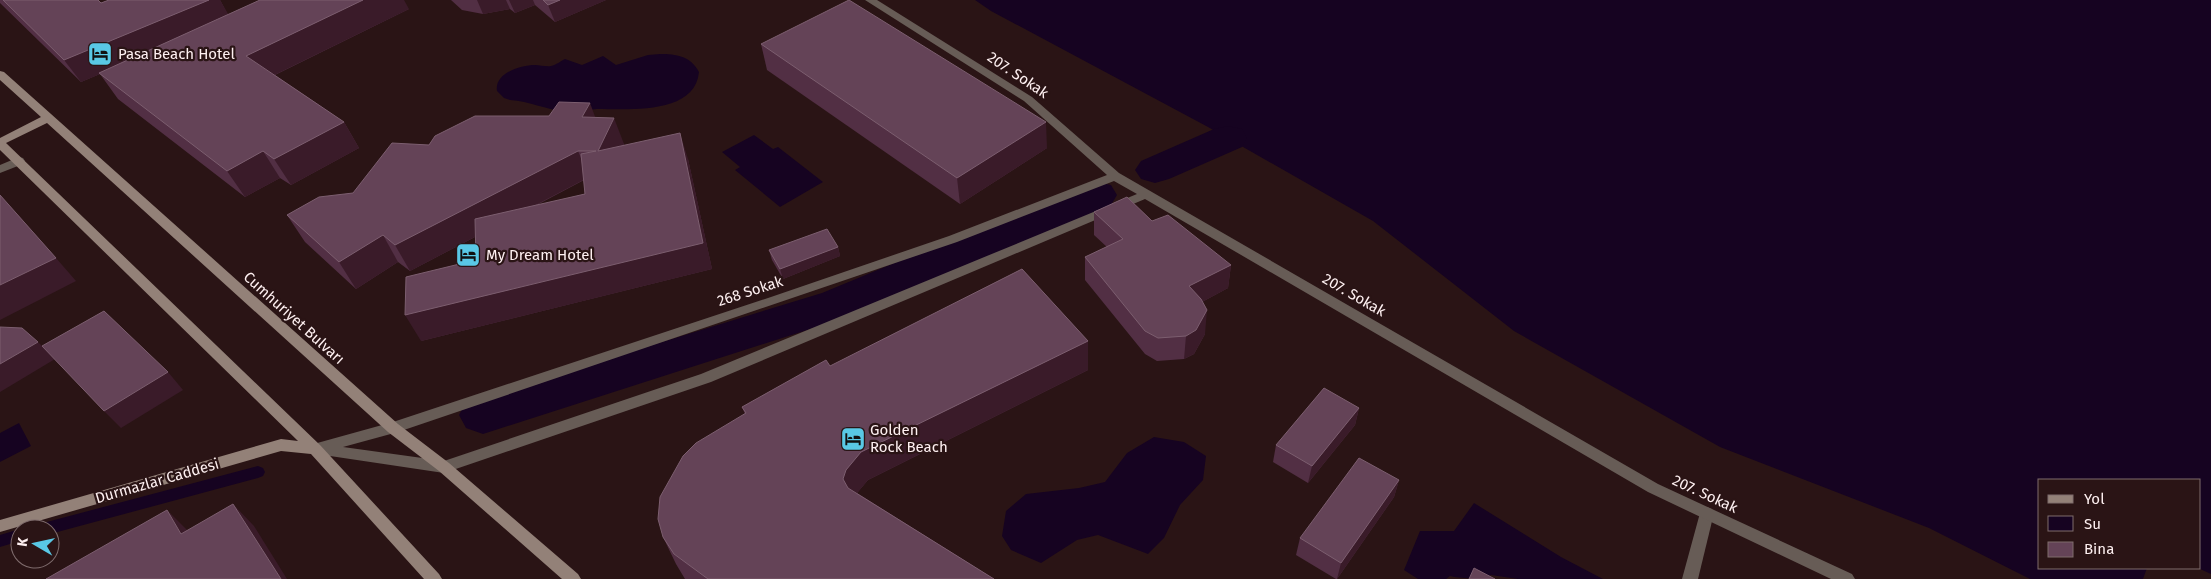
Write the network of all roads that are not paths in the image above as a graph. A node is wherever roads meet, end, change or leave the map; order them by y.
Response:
1 (870, 0) edge
2 (0, 74) edge
3 (48, 118) junction
4 (0, 143) edge
5 (19, 161) junction
6 (0, 169) edge
7 (1115, 176) junction
8 (1146, 194) junction
9 (393, 428) junction
10 (315, 449) junction
11 (444, 467) junction
12 (1706, 513) junction
13 (0, 526) edge
14 (434, 579) edge
15 (574, 579) edge
16 (1690, 579) edge
17 (1847, 579) edge

1 - 7 street, 207. Sokak
2 - 3 main road, Cumhuriyet Bulvarı
3 - 4 main road
3 - 9 main road, Cumhuriyet Bulvarı
4 - 5 main road
5 - 6 street
5 - 10 main road
7 - 8 street, 207. Sokak
7 - 9 street, 268 Sokak
8 - 11 street
8 - 12 street, 207. Sokak
9 - 10 street, 268 Sokak
9 - 11 main road, Cumhuriyet Bulvarı
10 - 11 street
10 - 13 main road, Durmazlar Caddesi
10 - 14 main road
11 - 15 main road, Cumhuriyet Bulvarı
12 - 16 street
12 - 17 street, 207. Sokak

